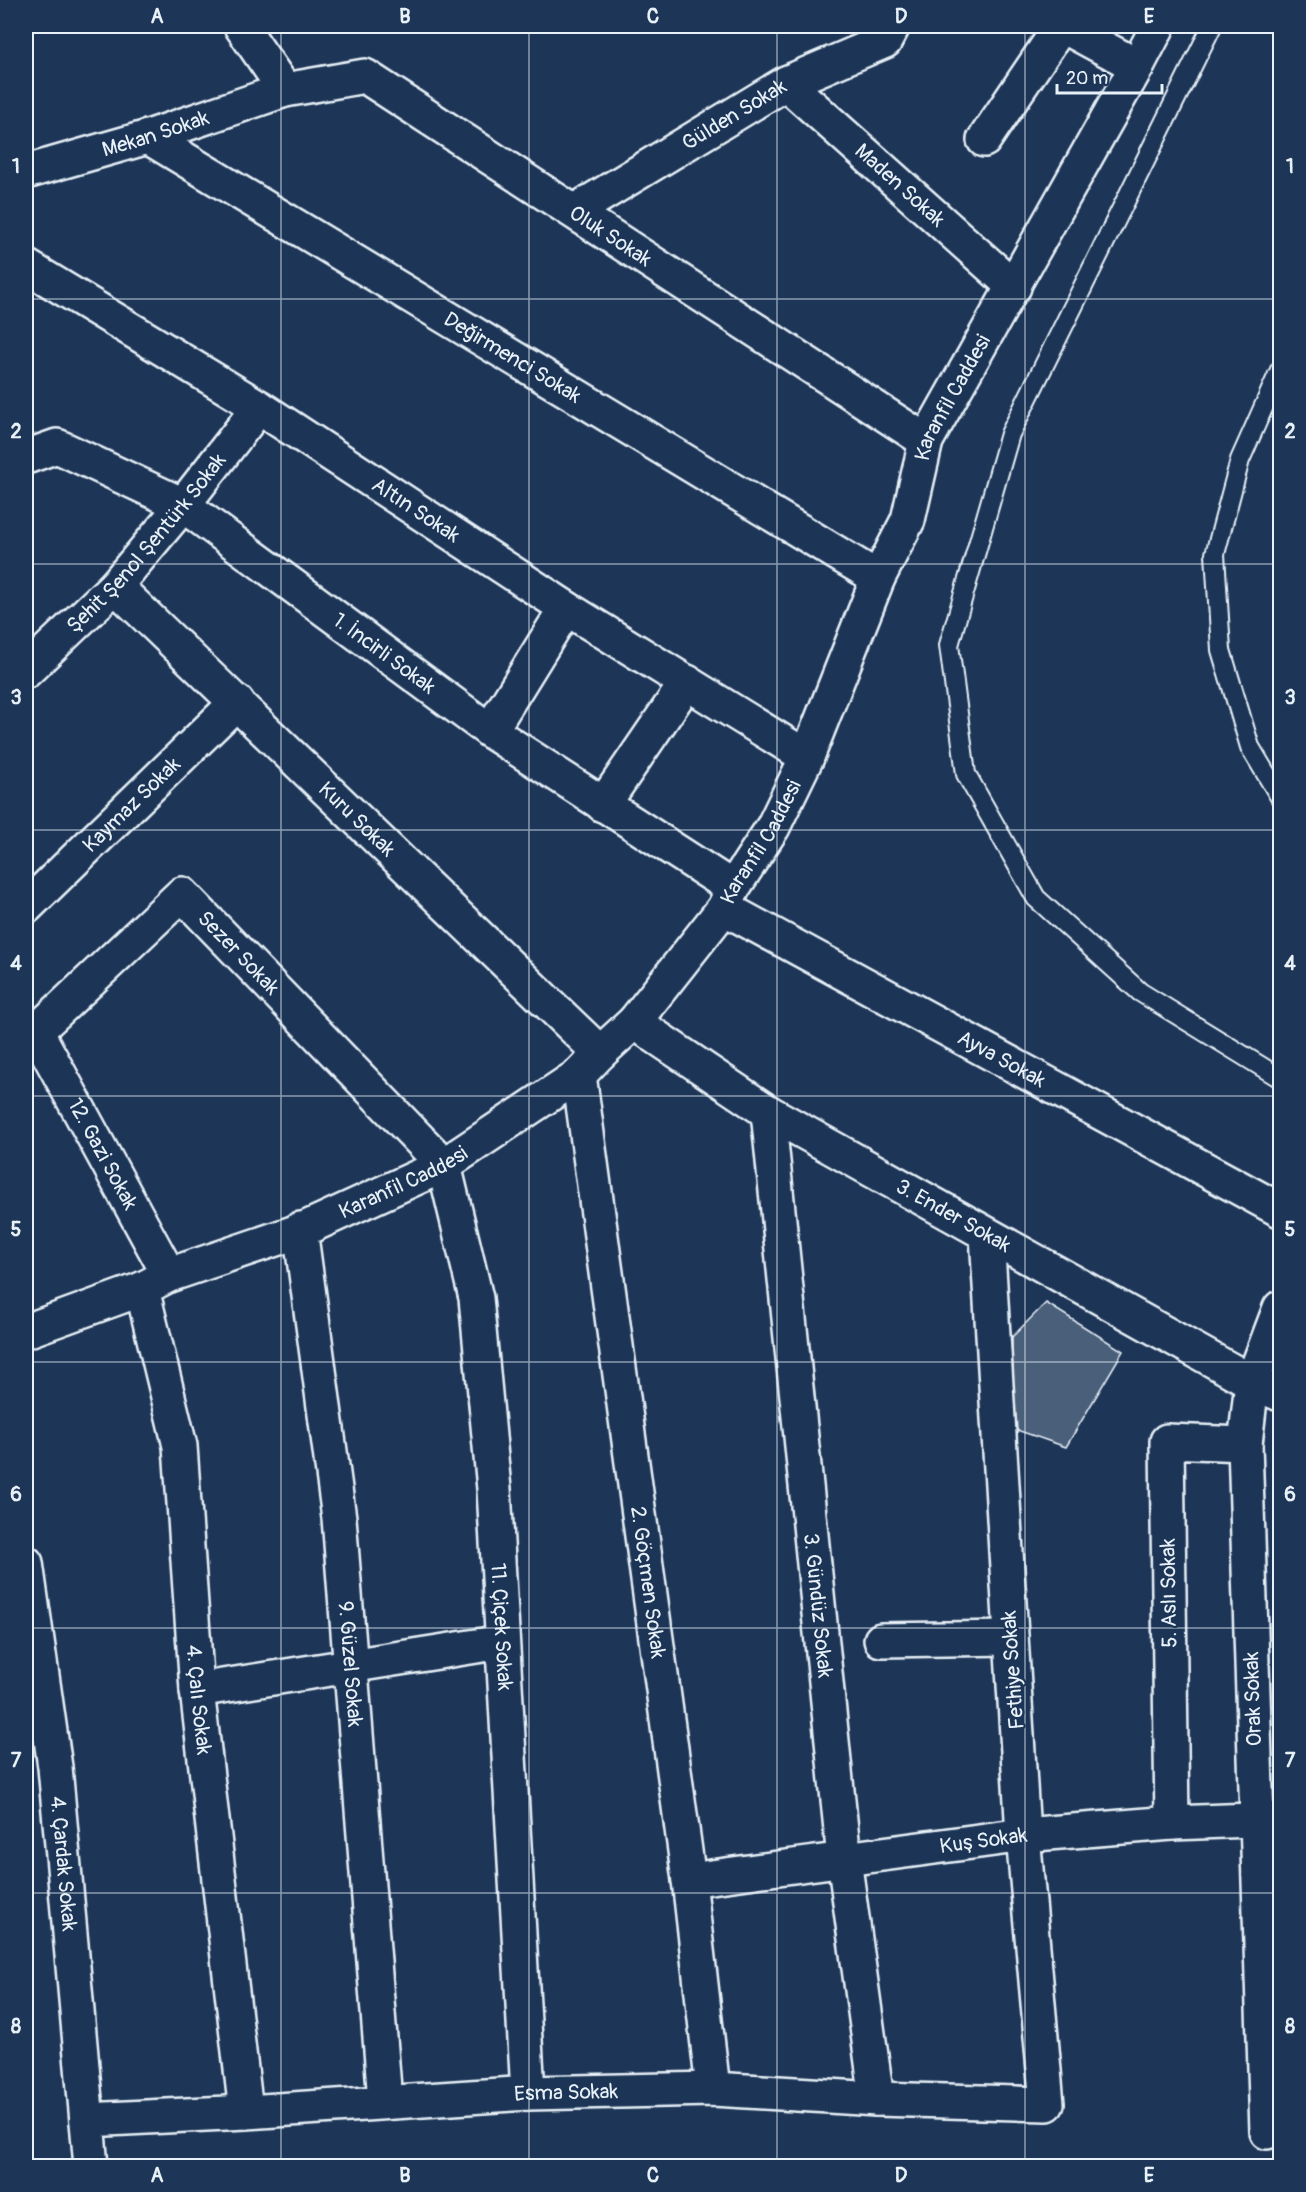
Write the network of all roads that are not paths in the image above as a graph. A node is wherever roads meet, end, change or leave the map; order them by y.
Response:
1 (241, 26) edge
2 (893, 26) edge
3 (1062, 26) edge
4 (1158, 26) edge
5 (1212, 26) edge
6 (1137, 66) junction
7 (786, 83) junction
8 (285, 90) junction
9 (148, 137) junction
10 (984, 140) dead end
11 (26, 172) edge
12 (575, 211) junction
13 (26, 267) edge
14 (1014, 287) junction
15 (1281, 370) edge
16 (259, 407) junction
17 (926, 441) junction
18 (26, 457) edge
19 (183, 506) junction
20 (878, 578) junction
21 (115, 586) junction
22 (566, 608) junction
23 (26, 671) edge
24 (687, 682) junction
25 (237, 702) junction
26 (490, 731) junction
27 (807, 757) junction
28 (1281, 798) edge
29 (603, 805) junction
30 (728, 898) junction
31 (26, 907) edge
32 (634, 1022) junction
33 (31, 1036) edge
34 (589, 1064) junction
35 (1281, 1078) edge
36 (768, 1112) junction
37 (444, 1165) junction
38 (1281, 1210) edge
39 (300, 1229) junction
40 (987, 1235) junction
41 (155, 1282) junction
42 (1281, 1308) edge
43 (26, 1331) edge
44 (1266, 1388) edge
45 (1245, 1443) junction
46 (26, 1563) edge
47 (1011, 1638) junction
48 (881, 1640) dead end
49 (502, 1642) junction
50 (350, 1665) junction
51 (197, 1690) junction
52 (1269, 1820) edge
53 (1172, 1823) junction
54 (1023, 1835) junction
55 (844, 1859) junction
56 (689, 1880) junction
57 (713, 2089) junction
58 (528, 2093) junction
59 (877, 2099) junction
60 (384, 2101) junction
61 (1047, 2104) joint
62 (246, 2112) junction
63 (87, 2120) junction
64 (1267, 2132) dead end
65 (91, 2166) edge

1 - 8 street
2 - 7 street, Gülden Sokak
3 - 6 street
3 - 10 street
4 - 6 street, Karanfil Caddesi
5 - 35 lane
6 - 14 street, Karanfil Caddesi
7 - 12 street, Gülden Sokak
7 - 14 street, Maden Sokak
8 - 9 street, Mekan Sokak
8 - 12 street, Oluk Sokak
9 - 11 street, Mekan Sokak
9 - 20 street, Değirmenci Sokak
12 - 17 street, Oluk Sokak
13 - 16 street, Altın Sokak
14 - 17 street, Karanfil Caddesi
15 - 28 lane
16 - 19 street, Şehit Şenol Şentürk Sokak
16 - 22 street, Altın Sokak
17 - 20 street, Karanfil Caddesi
18 - 19 street, 1. İncirli Sokak
19 - 21 street, Şehit Şenol Şentürk Sokak
19 - 26 street, 1. İncirli Sokak
20 - 27 street, Karanfil Caddesi
21 - 23 street, Şehit Şenol Şentürk Sokak
21 - 25 street, Kuru Sokak
22 - 24 street, Altın Sokak
22 - 26 street
24 - 27 street, Altın Sokak
24 - 29 street
25 - 31 street, Kaymaz Sokak
25 - 34 street, Kuru Sokak
26 - 29 street, 1. İncirli Sokak
27 - 30 street, Karanfil Caddesi
29 - 30 street, 1. İncirli Sokak
30 - 32 street, Karanfil Caddesi
30 - 38 street, Ayva Sokak
32 - 34 street, Karanfil Caddesi
32 - 36 street, 3. Ender Sokak
33 - 37 street, Sezer Sokak
33 - 41 street, 12. Gazi Sokak
34 - 37 street, Karanfil Caddesi
34 - 56 street, 2. Göçmen Sokak
36 - 40 street, 3. Ender Sokak
36 - 55 street, 3. Gündüz Sokak
37 - 39 street, Karanfil Caddesi
37 - 49 street, 11. Çiçek Sokak
39 - 41 street, Karanfil Caddesi
39 - 50 street, 9. Güzel Sokak
40 - 44 street, 3. Ender Sokak
40 - 47 street, Fethiye Sokak
41 - 43 street, Karanfil Caddesi
41 - 51 street, 4. Çalı Sokak
42 - 44 street, Orak Sokak
44 - 45 street, Orak Sokak
45 - 52 street, Orak Sokak
45 - 53 street, 5. Aslı Sokak
46 - 63 street, 4. Çardak Sokak
47 - 48 street
47 - 54 street, Fethiye Sokak
49 - 50 street
49 - 58 street, 11. Çiçek Sokak
50 - 51 street
50 - 60 street, 9. Güzel Sokak
51 - 62 street, 4. Çalı Sokak
52 - 53 street, Kuş Sokak
52 - 64 street, Orak Sokak
53 - 54 street, Kuş Sokak
54 - 55 street, Kuş Sokak
54 - 61 street, Fethiye Sokak
55 - 56 street, Kuş Sokak
55 - 59 street, 3. Gündüz Sokak
56 - 57 street, 2. Göçmen Sokak
57 - 58 street, Esma Sokak
57 - 59 street, Esma Sokak
58 - 60 street, Esma Sokak
59 - 61 street, Esma Sokak
60 - 62 street, Esma Sokak
62 - 63 street, Esma Sokak
63 - 65 street, 4. Çardak Sokak

